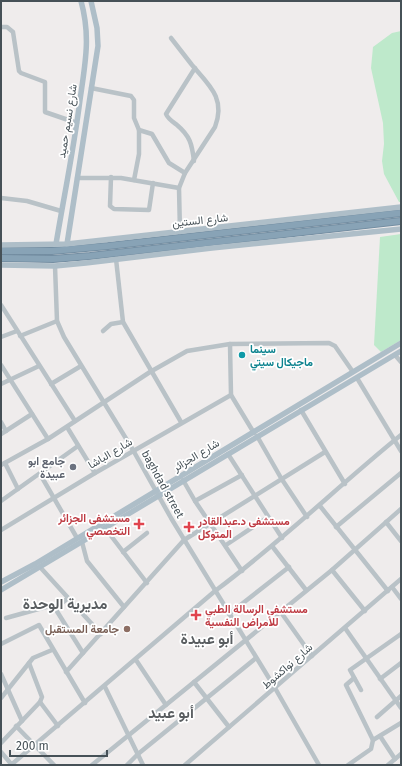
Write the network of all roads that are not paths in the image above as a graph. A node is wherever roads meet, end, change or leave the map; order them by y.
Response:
1 (81, 1) edge
2 (91, 1) edge
3 (94, 14) junction
4 (85, 17) junction
5 (1, 27) edge
6 (171, 38) dead end
7 (195, 68) junction
8 (91, 88) junction
9 (77, 123) junction
10 (86, 125) junction
11 (139, 130) junction
12 (194, 161) junction
13 (185, 173) junction
14 (111, 177) junction
15 (77, 178) junction
16 (134, 180) junction
17 (152, 183) junction
18 (179, 188) junction
19 (1, 198) edge
20 (401, 207) edge
21 (61, 211) junction
22 (401, 213) edge
23 (362, 215) junction
24 (401, 221) edge
25 (320, 222) junction
26 (401, 229) edge
27 (320, 230) junction
28 (180, 232) junction
29 (141, 240) junction
30 (56, 244) junction
31 (67, 244) junction
32 (1, 245) edge
33 (1, 251) edge
34 (163, 251) junction
35 (1, 258) edge
36 (116, 260) junction
37 (1, 265) edge
38 (55, 266) junction
39 (1, 305) edge
40 (57, 321) junction
41 (123, 322) junction
42 (103, 331) dead end
43 (18, 334) junction
44 (1, 337) edge
45 (401, 343) edge
46 (230, 344) junction
47 (401, 351) edge
48 (395, 355) junction
49 (401, 362) edge
50 (1, 365) edge
51 (39, 366) junction
52 (81, 366) junction
53 (150, 372) junction
54 (353, 372) junction
55 (357, 378) junction
56 (10, 379) junction
57 (1, 384) edge
58 (51, 384) junction
59 (231, 395) junction
60 (104, 403) junction
61 (301, 410) junction
62 (32, 414) junction
63 (76, 421) junction
64 (1, 422) edge
65 (181, 422) junction
66 (67, 427) junction
67 (6, 431) junction
68 (1, 434) edge
69 (256, 434) junction
70 (401, 435) edge
71 (48, 439) junction
72 (395, 440) junction
73 (78, 446) junction
74 (133, 450) junction
75 (401, 451) edge
76 (325, 452) junction
77 (228, 454) junction
78 (3, 464) edge
79 (95, 472) junction
80 (401, 473) edge
81 (40, 474) junction
82 (242, 475) junction
83 (281, 478) junction
84 (183, 480) junction
85 (344, 484) junction
86 (18, 489) junction
87 (157, 493) junction
88 (254, 494) junction
89 (54, 498) junction
90 (1, 501) edge
91 (195, 502) junction
92 (320, 506) junction
93 (401, 509) edge
94 (268, 517) junction
95 (307, 517) junction
96 (386, 522) junction
97 (210, 523) junction
98 (336, 527) junction
99 (105, 528) junction
100 (1, 530) edge
101 (147, 533) dead end
102 (77, 538) junction
103 (282, 538) junction
104 (184, 540) junction
105 (401, 541) edge
106 (82, 542) junction
107 (226, 545) junction
108 (272, 546) junction
109 (354, 549) junction
110 (123, 552) junction
111 (35, 564) junction
112 (40, 567) junction
113 (288, 567) junction
114 (332, 570) junction
115 (242, 571) junction
116 (401, 579) edge
117 (2, 580) edge
118 (147, 583) junction
119 (392, 587) junction
120 (1, 590) edge
121 (306, 590) junction
122 (215, 591) junction
123 (388, 591) junction
124 (68, 598) junction
125 (401, 599) edge
126 (124, 607) junction
127 (56, 609) junction
128 (280, 611) junction
129 (365, 611) junction
130 (229, 614) junction
131 (6, 618) dead end
132 (344, 628) junction
133 (101, 634) junction
134 (401, 634) edge
135 (245, 640) junction
136 (1, 644) edge
137 (52, 650) junction
138 (83, 653) junction
139 (312, 656) junction
140 (256, 658) junction
141 (366, 658) junction
142 (136, 660) junction
143 (29, 663) junction
144 (401, 663) edge
145 (66, 672) junction
146 (1, 674) edge
147 (354, 678) junction
148 (380, 679) junction
149 (194, 682) junction
150 (105, 687) junction
151 (275, 688) junction
152 (8, 690) junction
153 (361, 690) dead end
154 (401, 696) edge
155 (1, 698) edge
156 (206, 699) junction
157 (396, 701) junction
158 (40, 702) junction
159 (85, 703) junction
160 (166, 705) junction
161 (401, 708) edge
162 (377, 717) dead end
163 (22, 721) junction
164 (401, 723) edge
165 (16, 726) junction
166 (58, 726) junction
167 (229, 727) junction
168 (129, 735) junction
169 (380, 736) junction
170 (373, 740) junction
171 (1, 743) edge
172 (34, 746) junction
173 (1, 752) edge
174 (138, 754) junction
175 (401, 754) edge
176 (395, 759) junction
177 (12, 765) edge
178 (54, 765) edge
179 (92, 765) edge
180 (127, 765) edge
181 (143, 765) edge
182 (185, 765) edge
183 (319, 765) edge
184 (348, 765) edge
185 (388, 765) edge

1 - 4 main road, شارع نسيم حميد
2 - 3 main road, شارع نسيم حميد
3 - 4 main road
3 - 8 main road, شارع نسيم حميد
4 - 9 main road, شارع نسيم حميد
5 - 9 street
6 - 7 street
7 - 12 street
7 - 12 street
8 - 10 main road, شارع نسيم حميد
8 - 11 street
9 - 10 main road
9 - 21 main road, شارع نسيم حميد
10 - 15 main road, شارع نسيم حميد
11 - 13 street
11 - 16 street
12 - 13 street
13 - 18 street
14 - 15 street
14 - 16 street
14 - 17 street
15 - 31 main road, شارع نسيم حميد
16 - 17 street
17 - 18 street
18 - 28 street
19 - 21 street
20 - 23 main road, شارع الستين
21 - 30 main road, شارع نسيم حميد
22 - 23 highway, شارع الستين
23 - 25 highway, شارع الستين
23 - 28 main road, شارع الستين
24 - 27 highway, شارع الستين
25 - 27 highway
25 - 29 highway, شارع الستين
26 - 34 main road, شارع الستين
27 - 34 highway, شارع الستين
28 - 29 main road, شارع الستين
29 - 31 main road, شارع الستين
29 - 33 highway, شارع الستين
30 - 31 main road, شارع الستين
30 - 32 main road, شارع الستين
34 - 35 highway, شارع الستين
34 - 36 main road, شارع الستين
36 - 38 main road, شارع الستين
36 - 41 street
37 - 38 main road, شارع الستين
38 - 40 street, baghdad street
39 - 43 street
40 - 43 street
40 - 52 street, baghdad street
41 - 42 street
41 - 53 street
43 - 44 street
43 - 51 street
45 - 54 main road, شارع الجزائر
46 - 53 street
46 - 54 street
46 - 59 street
47 - 48 main road, شارع الجزائر
48 - 49 street
48 - 55 main road, شارع الجزائر
50 - 56 street
51 - 56 street
51 - 58 street
52 - 58 street
52 - 60 street, baghdad street
53 - 60 street
53 - 65 street
54 - 55 main road
54 - 69 main road, شارع الجزائر
55 - 61 main road, شارع الجزائر
55 - 72 street
56 - 57 street
56 - 62 street
58 - 63 street
59 - 65 street, شارع الباشا
59 - 69 street
60 - 63 street
60 - 74 street, baghdad street
61 - 69 main road, شارع الجزائر
61 - 76 street
62 - 67 street
62 - 71 street
63 - 66 street
64 - 67 street
65 - 74 street, شارع الباشا
66 - 71 street
66 - 73 street
67 - 68 street
69 - 77 main road, شارع الجزائر
69 - 83 street
69 - 87 main road, شارع الجزائر
70 - 72 street
71 - 78 street
72 - 75 street
72 - 85 street
73 - 79 street
73 - 81 street
74 - 79 street, شارع الباشا
74 - 87 street, baghdad street
76 - 83 street
76 - 85 street
77 - 82 street
77 - 84 main road, شارع الجزائر
78 - 86 street
79 - 89 street, شارع الباشا
80 - 98 street
81 - 86 street
81 - 89 street
82 - 88 street
82 - 91 street
83 - 88 street
83 - 95 street
84 - 87 main road, شارع الجزائر
84 - 91 street
85 - 92 street
86 - 90 street
87 - 99 main road, شارع الجزائر
87 - 102 main road, شارع الجزائر
87 - 104 street, baghdad street
88 - 94 street
88 - 97 street
89 - 100 street, شارع الباشا
89 - 102 street
91 - 97 street
92 - 95 street
92 - 98 street
93 - 96 street
94 - 103 street
94 - 107 street
95 - 103 street
96 - 105 street
96 - 109 street
97 - 104 street
97 - 107 street
98 - 109 street
99 - 106 main road, شارع الجزائر
99 - 110 street
101 - 110 street
102 - 111 main road, شارع الجزائر
103 - 108 street
104 - 118 street
104 - 122 street, baghdad street
106 - 112 main road, شارع الجزائر
106 - 126 street
107 - 115 street
108 - 113 street
108 - 115 street
109 - 114 street
109 - 123 street
110 - 118 street
111 - 112 main road
111 - 117 main road, شارع الجزائر
112 - 120 main road, شارع الجزائر
112 - 124 street
113 - 121 street
113 - 130 street
114 - 121 street
114 - 129 street
115 - 122 street
116 - 119 street, شارع نواكشوط
118 - 126 street
119 - 123 street, شارع نواكشوط
119 - 125 street
121 - 128 street
122 - 130 street, baghdad street
122 - 142 street
123 - 129 street, شارع نواكشوط
124 - 127 street
124 - 133 street
126 - 133 street
127 - 131 street
127 - 138 street
128 - 135 street
128 - 139 street
129 - 132 street, شارع نواكشوط
130 - 135 street, baghdad street
132 - 139 street, شارع نواكشوط
132 - 141 street
133 - 138 street
134 - 141 street
135 - 140 street, baghdad street
135 - 149 street
136 - 137 street
137 - 143 street
137 - 145 street
138 - 145 street
139 - 151 street, شارع نواكشوط
140 - 151 street, baghdad street
140 - 156 street
141 - 147 street
141 - 148 street
142 - 150 street
142 - 160 street
143 - 152 street
143 - 158 street
144 - 148 street
145 - 159 street
146 - 152 street
147 - 153 street
147 - 170 street
148 - 157 street
149 - 156 street
149 - 160 street
150 - 159 street
150 - 168 street
151 - 167 street, شارع نواكشوط
151 - 183 street, baghdad street
152 - 155 street
152 - 163 street
154 - 157 street
156 - 167 street
156 - 174 street
157 - 161 street
157 - 162 street
158 - 163 street
158 - 166 street
159 - 166 street
160 - 168 street
163 - 165 street
164 - 169 street
165 - 171 street
165 - 172 street
166 - 172 street
167 - 182 street, شارع نواكشوط
168 - 174 street
168 - 179 street
169 - 170 street
169 - 176 street
170 - 184 street
172 - 177 street
172 - 178 street
173 - 177 street
174 - 180 street
174 - 181 street
175 - 176 street
176 - 185 street

